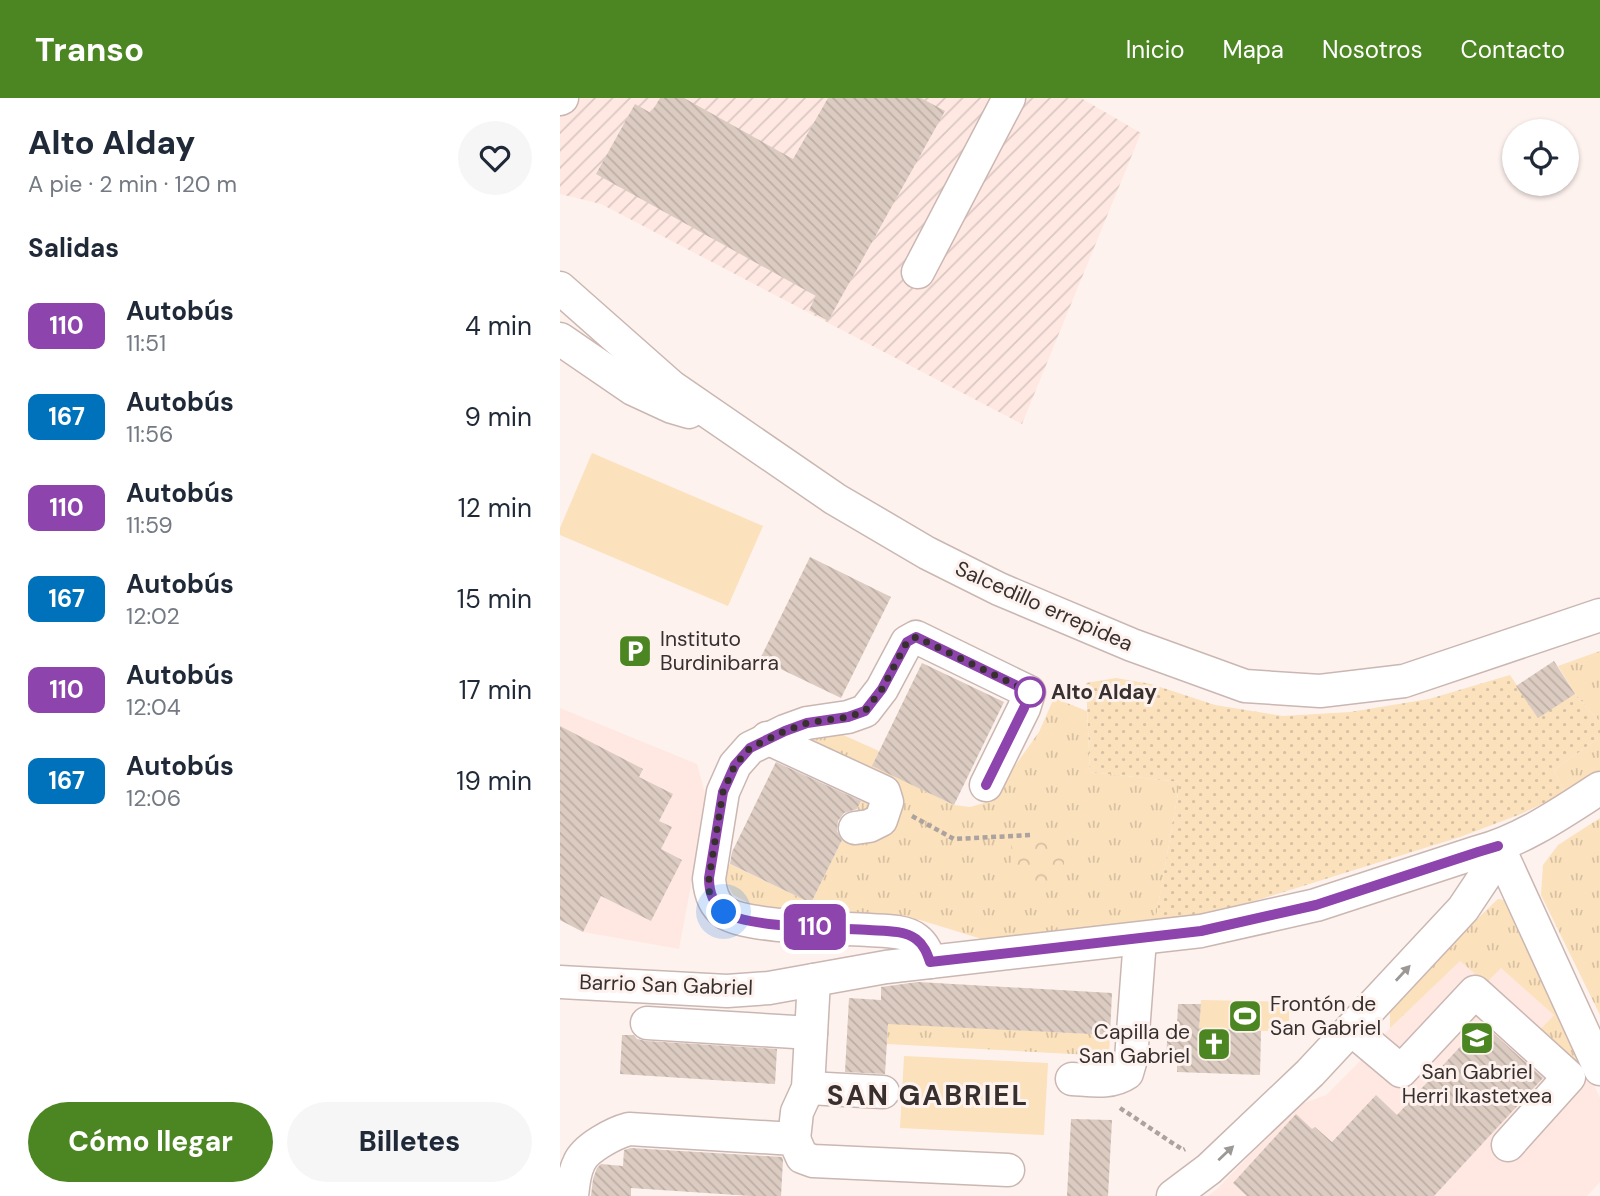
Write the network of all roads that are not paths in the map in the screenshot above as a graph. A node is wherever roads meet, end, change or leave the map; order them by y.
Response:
1 (1009, 98) edge
2 (918, 272) dead end
3 (560, 288) edge
4 (560, 339) edge
5 (727, 425) junction
6 (1600, 615) edge
7 (767, 738) junction
8 (986, 785) dead end
9 (1600, 788) edge
10 (855, 828) dead end
11 (1498, 846) junction
12 (1140, 939) junction
13 (930, 962) junction
14 (814, 980) junction
15 (560, 982) edge
16 (647, 1024) dead end
17 (1351, 1029) junction
18 (811, 1033) junction
19 (1600, 1069) edge
20 (1072, 1079) dead end
21 (808, 1088) junction
22 (883, 1092) dead end
23 (794, 1139) junction
24 (1508, 1145) dead end
25 (1008, 1170) dead end
26 (572, 1196) edge
27 (1173, 1196) edge

1 - 2 street
3 - 5 street, Salcedillo errepidea
4 - 5 street
5 - 6 street, Salcedillo errepidea
7 - 8 street
7 - 10 street
7 - 13 street
9 - 11 street, Barrio San Gabriel
11 - 12 street, Barrio San Gabriel
17 -> 11 street
11 - 19 street
12 - 13 street, Barrio San Gabriel
12 - 20 street
13 - 14 street, Barrio San Gabriel
14 - 15 street, Barrio San Gabriel
14 - 18 street
16 - 18 street, Barrio San Gabriel
17 - 24 street
27 -> 17 street
18 - 21 street
21 - 22 street
21 - 23 street
23 - 25 street
23 - 26 street

